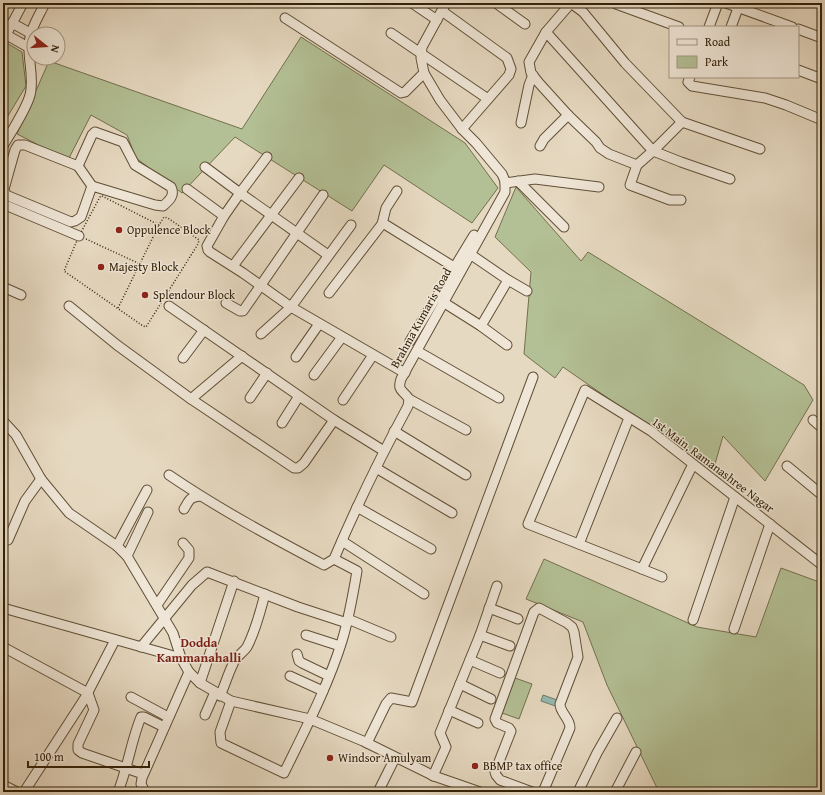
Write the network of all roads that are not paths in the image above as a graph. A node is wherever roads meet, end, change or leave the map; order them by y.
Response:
1 (23, 3) edge
2 (45, 3) edge
3 (412, 3) edge
4 (496, 3) edge
5 (571, 3) edge
6 (718, 3) edge
7 (726, 3) edge
8 (616, 4) edge
9 (739, 5) edge
10 (444, 7) edge
11 (285, 18) dead end
12 (437, 20) junction
13 (12, 23) junction
14 (525, 24) dead end
15 (34, 26) edge
16 (676, 26) edge
17 (709, 26) edge
18 (731, 26) edge
19 (790, 26) edge
20 (799, 29) edge
21 (26, 31) edge
22 (546, 32) junction
23 (391, 33) dead end
24 (5, 34) edge
25 (822, 38) edge
26 (26, 46) edge
27 (422, 53) junction
28 (30, 66) edge
29 (799, 70) edge
30 (424, 73) junction
31 (533, 75) junction
32 (690, 78) edge
33 (822, 79) edge
34 (488, 99) junction
35 (568, 115) junction
36 (822, 120) edge
37 (682, 122) junction
38 (520, 123) dead end
39 (462, 129) junction
40 (5, 144) edge
41 (540, 146) dead end
42 (16, 148) junction
43 (760, 149) dead end
44 (653, 151) junction
45 (267, 157) dead end
46 (637, 165) junction
47 (78, 166) junction
48 (205, 167) dead end
49 (299, 178) dead end
50 (730, 178) dead end
51 (518, 181) junction
52 (505, 182) junction
53 (92, 186) junction
54 (599, 187) dead end
55 (187, 189) dead end
56 (397, 191) dead end
57 (240, 193) junction
58 (323, 195) dead end
59 (681, 200) dead end
60 (3, 204) edge
61 (271, 215) junction
62 (224, 216) junction
63 (490, 218) junction
64 (382, 224) junction
65 (351, 225) dead end
66 (564, 227) dead end
67 (297, 233) junction
68 (79, 236) road end
69 (470, 254) junction
70 (328, 255) junction
71 (233, 266) junction
72 (454, 267) junction
73 (508, 280) junction
74 (261, 285) junction
75 (3, 287) edge
76 (527, 291) dead end
77 (329, 293) dead end
78 (20, 295) dead end
79 (443, 302) junction
80 (226, 303) dead end
81 (69, 306) dead end
82 (170, 306) dead end
83 (291, 307) junction
84 (319, 324) junction
85 (481, 326) junction
86 (204, 330) junction
87 (261, 334) dead end
88 (342, 337) junction
89 (410, 341) dead end
90 (507, 345) dead end
91 (417, 351) junction
92 (373, 355) junction
93 (242, 356) junction
94 (296, 357) dead end
95 (184, 358) dead end
96 (267, 373) junction
97 (405, 373) junction
98 (314, 375) dead end
99 (533, 377) dead end
100 (299, 396) junction
101 (250, 398) dead end
102 (499, 398) dead end
103 (191, 399) junction
104 (409, 399) junction
105 (343, 400) dead end
106 (629, 418) junction
107 (3, 420) edge
108 (334, 420) junction
109 (813, 420) dead end
110 (282, 423) dead end
111 (822, 428) edge
112 (466, 430) dead end
113 (394, 431) junction
114 (384, 451) junction
115 (693, 464) junction
116 (787, 466) dead end
117 (376, 468) junction
118 (169, 475) dead end
119 (466, 475) dead end
120 (41, 479) junction
121 (147, 490) dead end
122 (822, 495) edge
123 (200, 496) junction
124 (735, 497) junction
125 (357, 507) junction
126 (184, 509) dead end
127 (148, 512) dead end
128 (452, 513) dead end
129 (770, 524) junction
130 (8, 540) dead end
131 (342, 541) junction
132 (183, 543) dead end
133 (579, 544) junction
134 (117, 546) junction
135 (431, 549) dead end
136 (128, 556) junction
137 (334, 559) junction
138 (822, 565) edge
139 (642, 569) junction
140 (662, 577) dead end
141 (234, 582) junction
142 (497, 586) dead end
143 (265, 594) junction
144 (424, 594) dead end
145 (157, 605) junction
146 (3, 608) edge
147 (489, 608) junction
148 (164, 618) junction
149 (518, 619) dead end
150 (693, 620) dead end
151 (347, 621) junction
152 (734, 630) dead end
153 (306, 634) dead end
154 (480, 635) junction
155 (391, 636) dead end
156 (115, 640) junction
157 (340, 646) junction
158 (510, 646) dead end
159 (3, 647) edge
160 (141, 647) junction
161 (297, 654) dead end
162 (181, 658) junction
163 (470, 660) junction
164 (189, 672) junction
165 (500, 673) dead end
166 (290, 676) dead end
167 (329, 676) junction
168 (200, 682) junction
169 (460, 684) junction
170 (322, 691) junction
171 (88, 693) junction
172 (218, 694) junction
173 (131, 697) dead end
174 (491, 698) dead end
175 (231, 701) junction
176 (449, 710) junction
177 (205, 715) dead end
178 (168, 717) junction
179 (617, 718) dead end
180 (310, 719) junction
181 (478, 723) dead end
182 (164, 727) junction
183 (367, 743) junction
184 (636, 752) dead end
185 (395, 758) junction
186 (127, 769) junction
187 (144, 774) junction
188 (433, 776) junction
189 (3, 785) edge
190 (17, 792) edge
191 (24, 792) edge
192 (118, 792) edge
193 (145, 792) edge
194 (378, 792) edge
195 (480, 792) edge
196 (532, 792) edge
197 (543, 792) edge
198 (578, 792) edge
199 (616, 792) edge

1 - 13 street
2 - 15 street
3 - 12 street
4 - 14 street
5 - 22 street
5 - 37 street
6 - 17 street
7 - 9 street
8 - 16 street
9 - 18 street
9 - 19 street
10 - 12 street
10 - 34 street
11 - 30 street
12 - 27 street
13 - 21 street
13 - 24 street
20 - 25 street
22 - 31 street
22 - 44 street
23 - 27 street
24 - 26 street
27 - 30 street
27 - 34 street
28 - 40 street
29 - 33 street
30 - 39 street
31 - 35 street
31 - 38 street
32 - 36 street
34 - 39 street
35 - 41 street
35 - 46 street
37 - 43 street
37 - 44 street
39 - 52 street
40 - 42 street
42 - 47 street
42 - 53 street
44 - 46 street
44 - 50 street
45 - 57 street
46 - 59 street
47 - 53 street
47 - 53 street
48 - 57 street
49 - 61 street
51 - 52 street
51 - 54 street
51 - 66 street
52 - 63 street, Brahma Kumaris Road
55 - 62 street
56 - 64 street
57 - 61 street
57 - 62 street
58 - 67 street
60 - 68 street
61 - 67 street
61 - 71 street
62 - 71 street
63 - 69 street, Brahma Kumaris Road
63 - 72 street
64 - 72 street
64 - 77 street
65 - 70 street
67 - 70 street
67 - 74 street
69 - 73 street
69 - 79 street, Brahma Kumaris Road
70 - 83 street
71 - 74 street
72 - 89 street
73 - 76 street
73 - 85 street
74 - 80 street
74 - 83 street
75 - 78 street
79 - 85 street
79 - 91 street, Brahma Kumaris Road
81 - 103 street
82 - 86 street
83 - 84 street
83 - 87 street
84 - 88 street
84 - 94 street
85 - 90 street
86 - 93 street
86 - 95 street
88 - 92 street
88 - 98 street
91 - 97 street, Brahma Kumaris Road
91 - 102 street
92 - 97 street
92 - 105 street
93 - 96 street
93 - 103 street
96 - 100 street
96 - 101 street
97 - 104 street, Brahma Kumaris Road
99 - 183 street
100 - 108 street
100 - 110 street
103 - 108 street
104 - 112 street
104 - 113 street
106 - 115 street, 1st Main, Ramanashree Nagar
106 - 133 street
106 - 133 street, 1st Main, Ramanashree Nagar
107 - 120 street
108 - 114 street
109 - 111 street
113 - 114 street
113 - 119 street
114 - 117 street
115 - 124 street, 1st Main, Ramanashree Nagar
115 - 139 street
116 - 122 street
117 - 125 street
117 - 128 street
118 - 123 street
120 - 130 street
120 - 134 street
121 - 134 street
123 - 126 street
123 - 137 street
124 - 129 street, 1st Main, Ramanashree Nagar
124 - 150 street
125 - 131 street
125 - 135 street
127 - 136 street
129 - 138 street, 1st Main, Ramanashree Nagar
129 - 152 street
131 - 137 street
131 - 144 street
132 - 145 street
133 - 139 street
134 - 136 street
136 - 145 street
137 - 151 street
139 - 140 street
141 - 143 street
141 - 148 street
141 - 168 street
142 - 147 street
143 - 151 street
143 - 172 street
145 - 148 street
146 - 156 street
147 - 149 street
147 - 154 street
148 - 160 street
148 - 162 street
151 - 155 street
151 - 157 street
153 - 157 street
154 - 158 street
154 - 163 street
156 - 160 street
156 - 171 street
157 - 167 street
159 - 171 street
160 - 162 street
161 - 167 street
162 - 164 street
163 - 165 street
163 - 169 street
164 - 168 street
164 - 178 street
166 - 170 street
167 - 170 street
168 - 172 street
169 - 174 street
169 - 176 street
170 - 180 street
171 - 186 street
171 - 191 street
172 - 175 street
172 - 177 street
173 - 178 street
175 - 180 street
175 - 180 street
176 - 181 street
176 - 188 street
178 - 182 street
179 - 198 street
180 - 183 street
182 - 186 street
182 - 187 street
183 - 185 street
184 - 199 street
185 - 188 street
185 - 194 street
186 - 187 street
186 - 192 street
187 - 193 street
188 - 195 street
189 - 190 street
196 - 197 street

